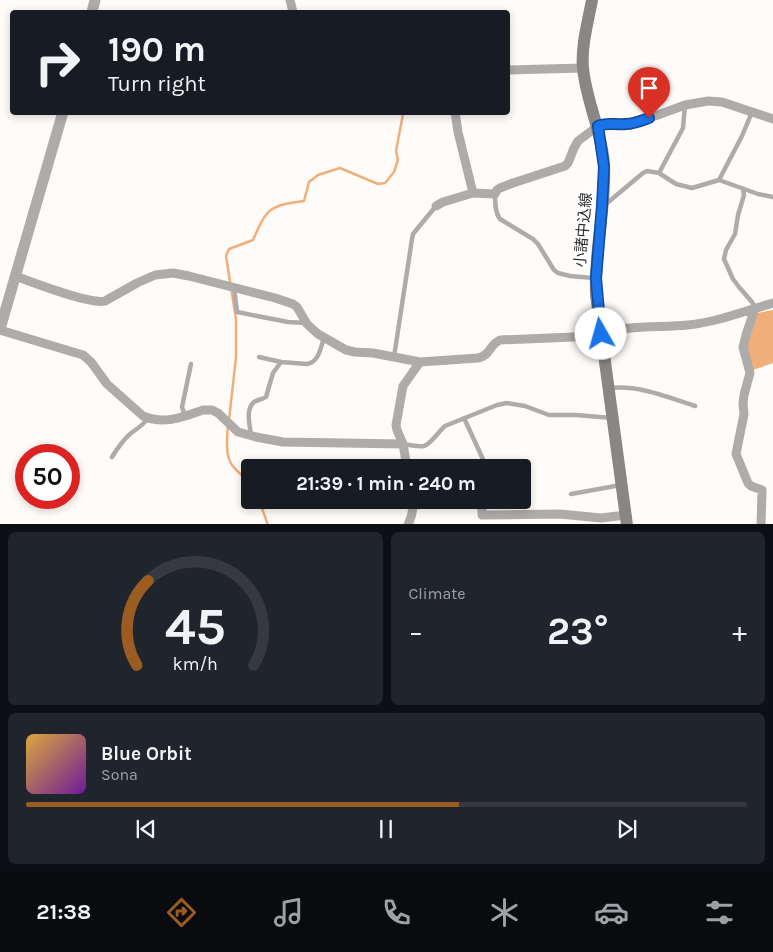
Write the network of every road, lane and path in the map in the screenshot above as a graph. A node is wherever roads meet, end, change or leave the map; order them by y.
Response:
1 (592, 0) edge
2 (583, 68) junction
3 (510, 70) edge
4 (685, 105) junction
5 (752, 112) junction
6 (61, 115) edge
7 (455, 115) edge
8 (773, 119) edge
9 (598, 126) junction
10 (659, 173) junction
11 (719, 180) junction
12 (743, 189) junction
13 (473, 193) junction
14 (495, 194) junction
15 (773, 197) edge
16 (436, 206) joint
17 (602, 206) junction
18 (15, 276) junction
19 (596, 278) junction
20 (232, 287) junction
21 (773, 303) edge
22 (755, 308) junction
23 (307, 324) junction
24 (0, 329) edge
25 (601, 334) junction
26 (324, 338) junction
27 (259, 357) dead end
28 (394, 357) junction
29 (281, 362) junction
30 (420, 362) junction
31 (191, 364) dead end
32 (609, 389) junction
33 (695, 406) dead end
34 (185, 416) junction
35 (148, 418) junction
36 (464, 418) junction
37 (613, 418) junction
38 (252, 436) junction
39 (403, 444) junction
40 (112, 457) dead end
41 (406, 459) edge
42 (483, 459) edge
43 (622, 485) junction
44 (571, 494) dead end
45 (413, 509) edge
46 (482, 520) edge
47 (626, 520) edge
48 (579, 521) edge
49 (408, 524) edge
50 (761, 524) edge

1 - 2 main road, 小諸中込線
2 - 3 street
2 - 9 main road, 小諸中込線
4 - 5 street
4 - 9 street
4 - 10 lane
5 - 8 street
5 - 11 lane
6 - 18 street
7 - 13 street
9 - 14 street
9 - 17 main road, 小諸中込線
10 - 11 lane
10 - 17 lane
11 - 12 lane
12 - 15 lane
12 - 22 lane
13 - 14 street
13 - 16 street
14 - 19 lane
16 - 28 lane
17 - 19 main road, 小諸中込線
18 - 20 street
18 - 24 street
19 - 25 main road, 小諸中込線
20 - 23 street
20 - 23 lane
21 - 22 street
22 - 25 street
22 - 50 street
23 - 26 street
24 - 35 street
25 - 30 street
25 - 32 main road, 小諸中込線
26 - 28 street
26 - 29 lane
27 - 29 lane
28 - 30 street
29 - 38 lane
30 - 39 street
31 - 34 lane
32 - 33 lane
32 - 37 main road, 小諸中込線
34 - 35 street
34 - 38 street
35 - 40 lane
36 - 37 lane
36 - 39 lane
36 - 42 lane
37 - 43 main road, 小諸中込線
38 - 39 street
39 - 41 street
43 - 44 lane
43 - 47 main road, 小諸中込線
45 - 49 street
46 - 48 street
47 - 48 street

